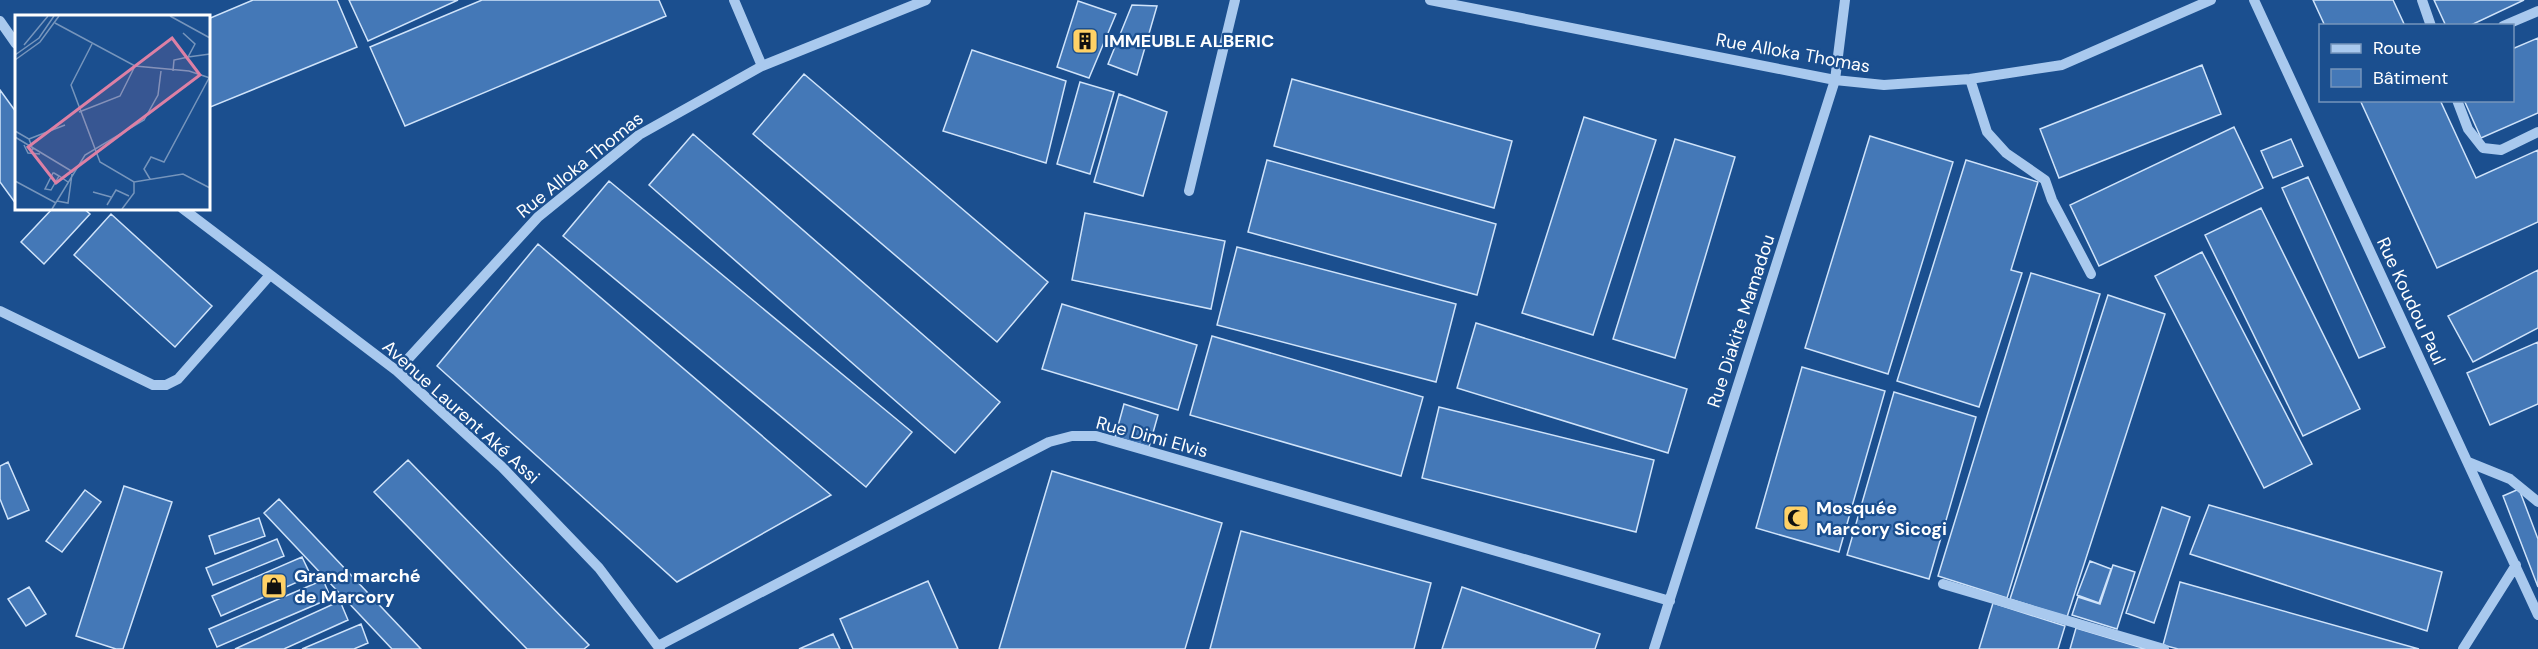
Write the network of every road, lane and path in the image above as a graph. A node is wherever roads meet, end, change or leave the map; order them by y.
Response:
1 (734, 0) edge
2 (926, 0) edge
3 (1235, 0) edge
4 (1430, 0) edge
5 (1845, 0) edge
6 (2211, 0) edge
7 (2254, 0) edge
8 (2422, 0) edge
9 (2538, 11) edge
10 (0, 21) edge
11 (2430, 24) edge
12 (2508, 24) edge
13 (15, 43) edge
14 (762, 66) junction
15 (1970, 79) junction
16 (1835, 80) junction
17 (2458, 102) edge
18 (2538, 132) edge
19 (1189, 191) dead end
20 (185, 210) edge
21 (2091, 274) dead end
22 (270, 275) junction
23 (0, 311) edge
24 (397, 371) junction
25 (2468, 462) junction
26 (2538, 501) edge
27 (2516, 565) junction
28 (1943, 584) dead end
29 (1670, 601) junction
30 (2538, 615) edge
31 (659, 647) edge
32 (1654, 649) edge
33 (2164, 649) edge
34 (2463, 649) edge

1 - 14 street
2 - 14 street, Rue Alloka Thomas
3 - 19 street
4 - 16 street, Rue Alloka Thomas
5 - 16 street, Rue Diakite Mamadou
6 - 15 street, Rue Alloka Thomas
7 - 25 street, Rue Koudou Paul
8 - 11 street
9 - 12 street
10 - 13 street
14 - 24 street, Rue Alloka Thomas
15 - 16 street, Rue Alloka Thomas
15 - 21 street
16 - 29 street, Rue Diakite Mamadou
17 - 18 street
20 - 22 street, Avenue Laurent Aké Assi
22 - 23 street
22 - 24 street, Avenue Laurent Aké Assi
24 - 31 street, Avenue Laurent Aké Assi
25 - 26 street
25 - 27 street, Rue Koudou Paul
27 - 30 street, Rue Koudou Paul
27 - 34 street
28 - 33 street
29 - 31 street, Rue Dimi Elvis
29 - 32 street, Rue Diakite Mamadou

